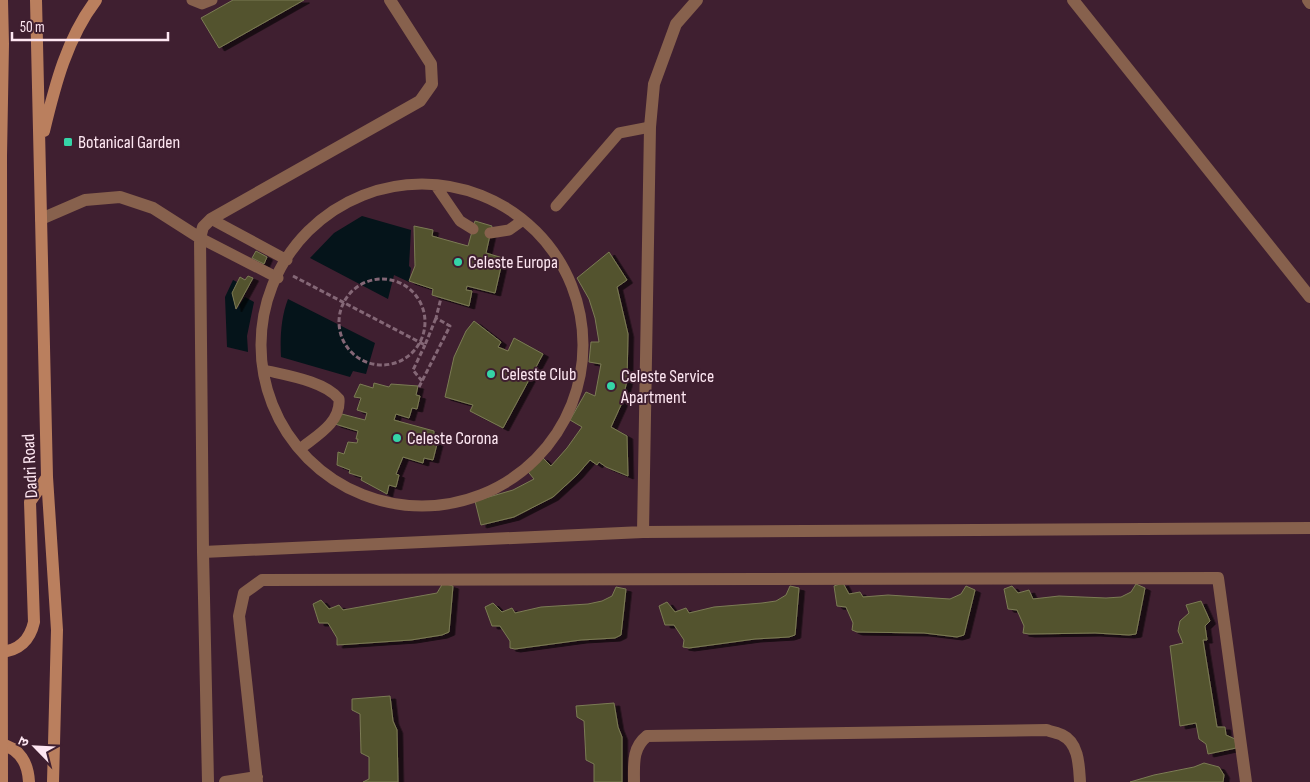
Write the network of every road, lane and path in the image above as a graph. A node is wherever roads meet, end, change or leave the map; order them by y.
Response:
1 (2, 0) edge
2 (36, 0) edge
3 (96, 0) edge
4 (192, 0) edge
5 (212, 0) edge
6 (390, 0) edge
7 (697, 0) edge
8 (1073, 0) edge
9 (650, 127) junction
10 (40, 148) junction
11 (436, 186) junction
12 (556, 206) dead end
13 (41, 219) junction
14 (211, 219) junction
15 (523, 220) junction
16 (473, 229) dead end
17 (490, 234) dead end
18 (200, 238) junction
19 (282, 269) junction
20 (442, 298) dead end
21 (1310, 298) edge
22 (344, 302) junction
23 (436, 318) junction
24 (420, 343) junction
25 (425, 345) junction
26 (264, 370) junction
27 (422, 381) junction
28 (419, 387) dead end
29 (300, 449) junction
30 (47, 476) junction
31 (1310, 528) edge
32 (643, 532) junction
33 (203, 552) junction
34 (0, 652) edge
35 (0, 744) edge
36 (257, 780) edge
37 (2, 782) edge
38 (29, 782) edge
39 (53, 782) edge
40 (208, 782) edge
41 (225, 782) edge
42 (634, 782) edge
43 (1080, 782) edge
44 (1246, 782) edge

1 - 37 main road, bridge
2 - 10 main road
3 - 10 main road
4 - 5 lane
6 - 14 street
7 - 9 street
8 - 21 street
9 - 12 lane
9 - 32 street
10 - 13 main road, Dadri Road
11 - 15 lane
11 - 16 lane
11 - 19 lane
13 - 18 street
13 - 30 main road, Dadri Road
14 - 18 street
14 - 19 lane
15 - 17 lane
15 - 29 lane
18 - 19 lane
18 - 33 street
19 - 22 path
19 - 26 lane
20 - 23 path
22 - 24 path
22 - 24 path
22 - 24 path
23 - 25 path
23 - 27 path
24 - 25 path
25 - 27 path
26 - 29 lane
26 - 29 lane
27 - 28 path
30 - 34 main road
30 - 39 main road, Dadri Road
31 - 32 street
32 - 33 street
33 - 40 street
35 - 38 main road
36 - 41 street
36 - 44 street
42 - 43 street

